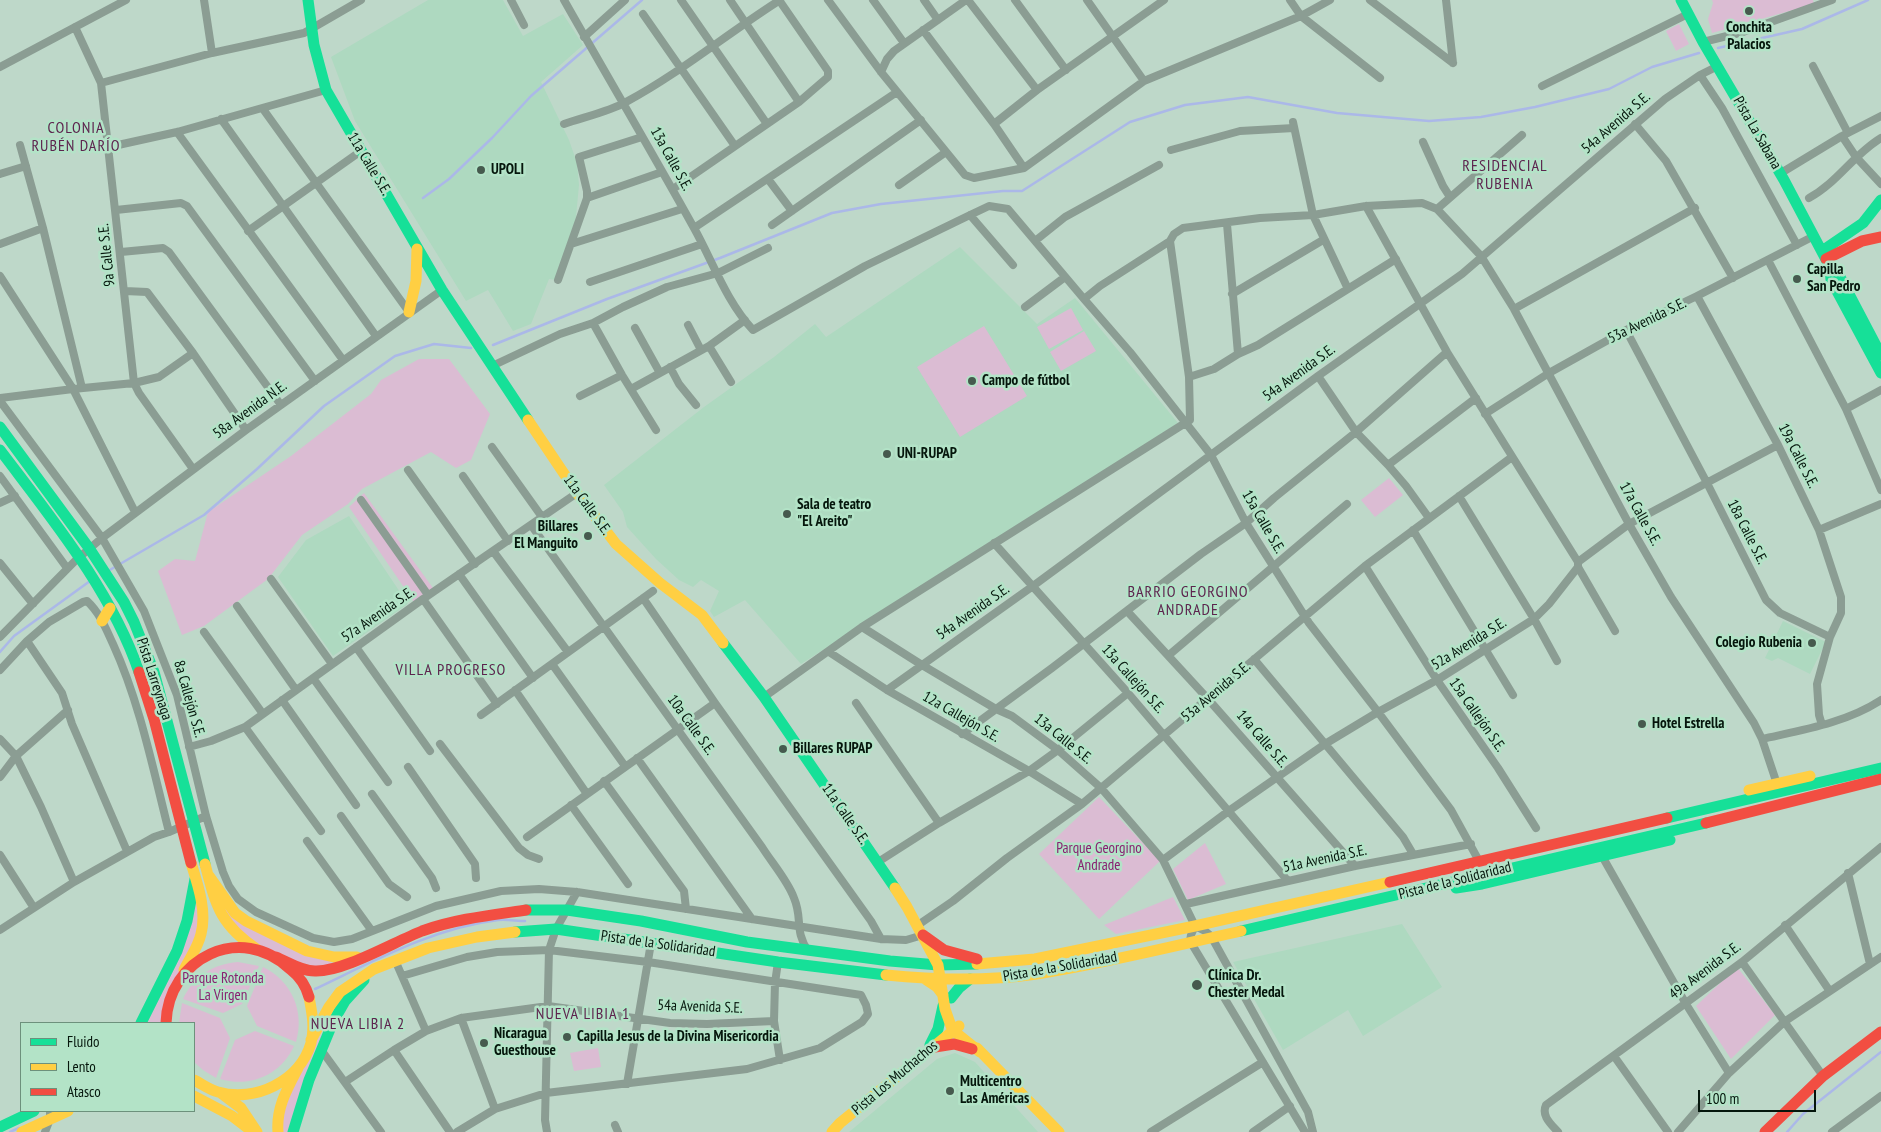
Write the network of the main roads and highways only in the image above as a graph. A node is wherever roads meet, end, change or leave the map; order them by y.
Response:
1 (308, 0) edge
2 (1681, 0) edge
3 (1881, 200) edge
4 (1870, 216) junction
5 (1880, 237) edge
6 (417, 249) junction
7 (1826, 259) junction
8 (409, 312) road end
9 (1881, 355) edge
10 (1881, 373) edge
11 (0, 427) edge
12 (0, 450) edge
13 (110, 608) junction
14 (102, 621) road end
15 (1881, 759) edge
16 (1881, 768) edge
17 (1881, 780) edge
18 (1881, 788) edge
19 (1503, 856) junction
20 (209, 876) junction
21 (195, 879) junction
22 (1433, 886) junction
23 (924, 935) junction
24 (258, 950) junction
25 (367, 956) junction
26 (276, 958) junction
27 (992, 963) junction
28 (938, 965) junction
29 (374, 969) junction
30 (183, 973) junction
31 (926, 979) junction
32 (945, 979) junction
33 (970, 979) junction
34 (946, 998) junction
35 (166, 1009) junction
36 (141, 1022) edge
37 (160, 1022) edge
38 (166, 1022) edge
39 (956, 1028) junction
40 (1881, 1032) edge
41 (311, 1040) junction
42 (926, 1051) junction
43 (980, 1052) junction
44 (300, 1064) junction
45 (195, 1081) edge
46 (221, 1093) junction
47 (195, 1096) edge
48 (32, 1112) edge
49 (64, 1112) edge
50 (50, 1115) edge
51 (0, 1127) edge
52 (22, 1132) edge
53 (253, 1132) edge
54 (257, 1132) edge
55 (278, 1132) edge
56 (293, 1132) edge
57 (832, 1132) edge
58 (1059, 1132) edge
59 (1765, 1132) edge

1 - 6 main road, 11a Calle S.E.
2 - 7 main road, Pista La Sabana
3 - 4 main road
4 - 5 main road
4 - 7 main road
5 - 7 main road
6 - 8 main road
6 - 23 main road, 11a Calle S.E.
7 - 9 main road, Pista La Sabana
7 - 10 main road, Pista La Sabana
11 - 20 main road, Pista Larreynaga
12 - 13 main road, Pista Larreynaga
13 - 14 main road
13 - 21 main road, Pista Larreynaga
15 - 19 main road, Pista de la Solidaridad
16 - 19 main road, Pista de la Solidaridad
17 - 22 main road, Pista de la Solidaridad
18 - 22 main road
19 - 27 main road, Pista de la Solidaridad
20 - 24 main road, Pista Larreynaga
20 - 25 main road
21 - 30 main road, Pista Larreynaga
21 - 36 main road
22 - 33 main road, Pista de la Solidaridad
23 - 27 main road
23 - 28 main road, 11a Calle S.E.
24 - 26 main road
24 - 30 main road
25 - 26 main road, Pista de la Solidaridad
25 - 28 main road, Pista de la Solidaridad
26 - 41 main road
27 - 28 main road, Pista de la Solidaridad
28 - 32 main road, 11a Calle S.E.
29 - 31 main road, Pista de la Solidaridad
29 - 41 main road, Pista de la Solidaridad
29 - 56 main road
30 - 35 main road, Pista Larreynaga
31 - 32 main road, Pista de la Solidaridad
31 - 34 main road
32 - 33 main road, Pista de la Solidaridad
32 - 34 main road, 11a Calle S.E.
33 - 34 main road
34 - 39 main road, 11a Calle S.E.
34 - 42 main road
35 - 37 main road
35 - 38 main road
39 - 42 main road, Pista Los Muchachos
39 - 43 main road
40 - 59 main road
41 - 44 main road, Pista de la Solidaridad
42 - 43 main road
42 - 57 main road, Pista Los Muchachos
43 - 58 main road
44 - 46 main road
44 - 55 main road
45 - 46 main road
46 - 54 main road
47 - 53 main road
48 - 51 main road
49 - 50 main road
50 - 52 main road

